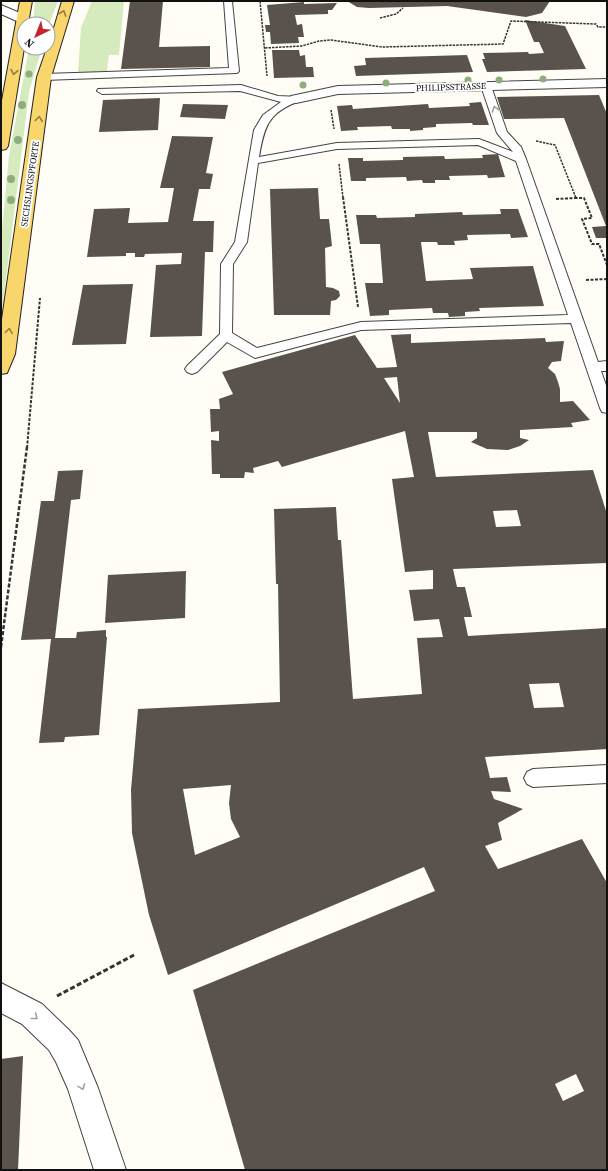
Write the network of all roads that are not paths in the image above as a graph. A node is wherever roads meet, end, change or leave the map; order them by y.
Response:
1 (26, 1) edge
2 (68, 1) edge
3 (228, 1) edge
4 (1, 9) edge
5 (16, 16) edge
6 (24, 16) edge
7 (17, 56) edge
8 (241, 74) dead end
9 (44, 77) junction
10 (607, 83) edge
11 (486, 86) junction
12 (241, 88) junction
13 (102, 91) dead end
14 (296, 99) junction
15 (1, 146) edge
16 (521, 159) junction
17 (253, 161) junction
18 (576, 319) junction
19 (226, 335) junction
20 (593, 366) junction
21 (607, 366) edge
22 (1, 368) edge
23 (192, 369) dead end
24 (607, 408) edge
25 (607, 774) edge
26 (533, 778) dead end
27 (1, 997) edge
28 (110, 1170) edge

1 - 6 main road
9 -> 2 main road, SECHSLINGSPFORTE
3 - 9 lane
4 - 5 street
7 -> 15 main road
8 - 12 lane
22 -> 9 main road, SECHSLINGSPFORTE
10 - 11 street, PHILIPSSTRASSE
11 - 14 street, PHILIPSSTRASSE
16 -> 11 lane
12 - 13 lane
12 - 14 lane
14 - 17 lane
16 - 17 lane
16 - 18 lane
17 - 19 lane
18 - 19 lane
18 - 20 lane
19 - 23 lane
20 - 21 lane
20 - 24 lane
25 - 26 lane
27 -> 28 street

